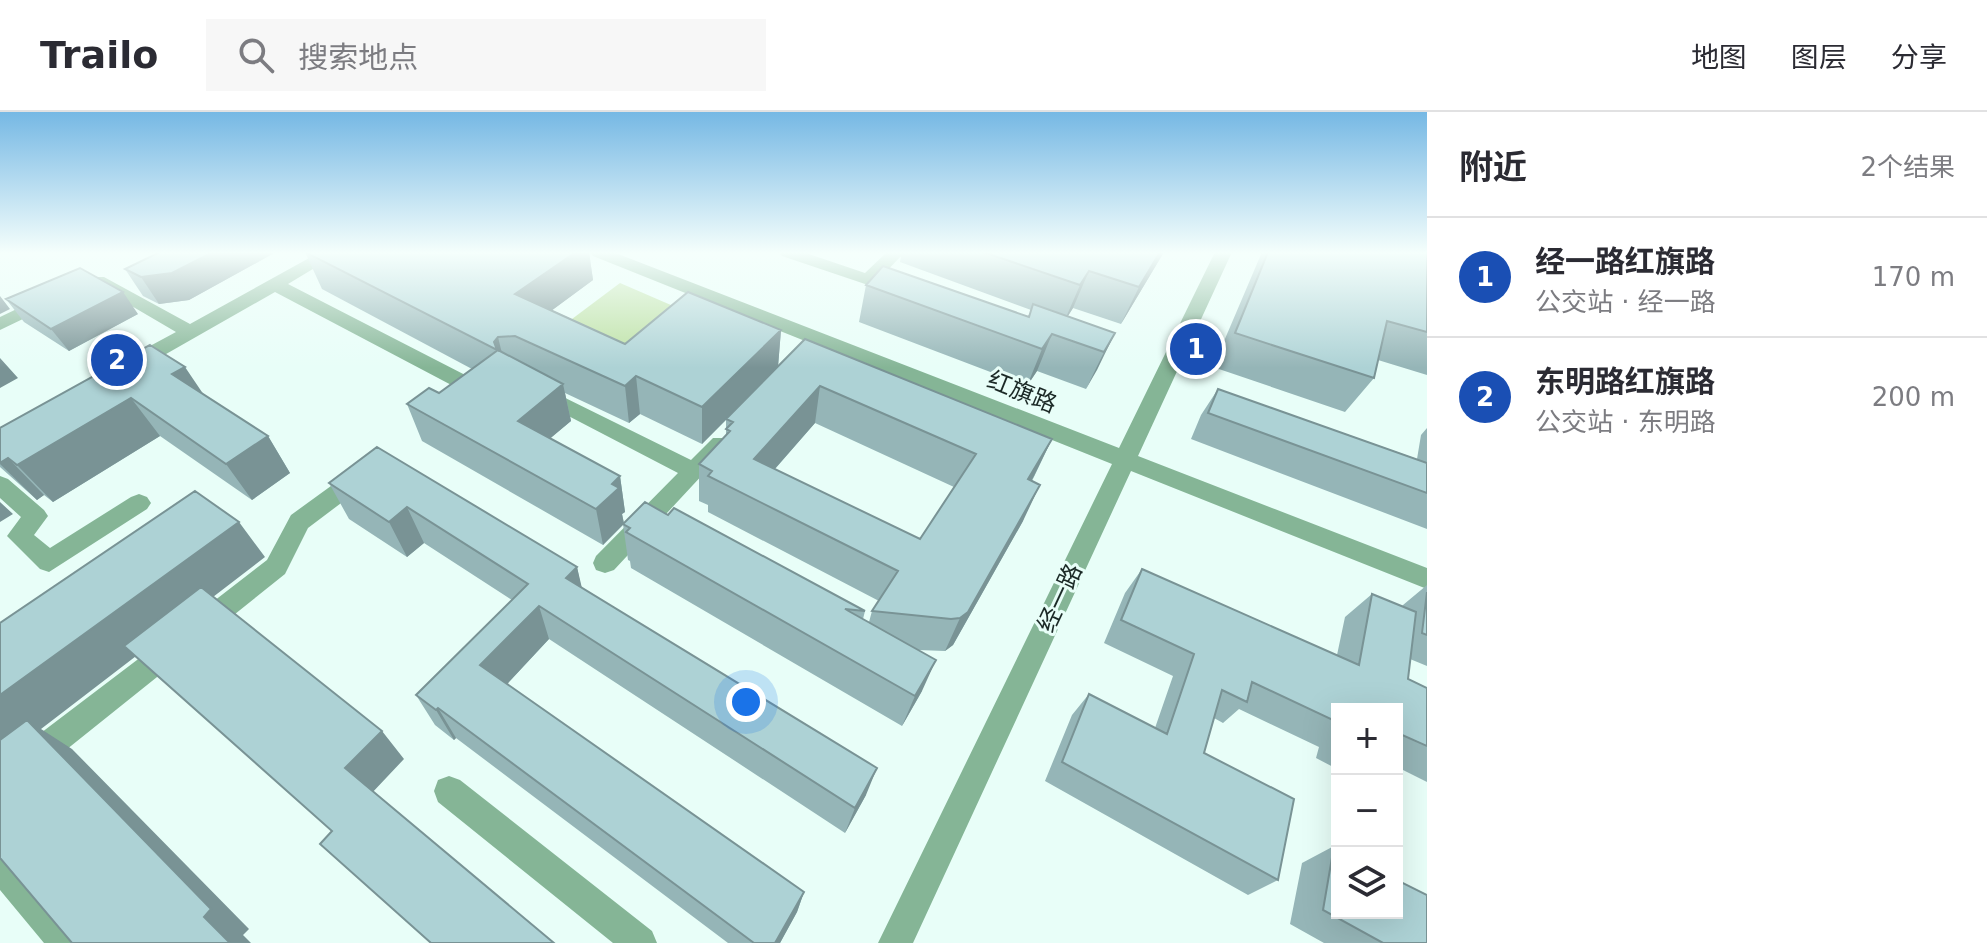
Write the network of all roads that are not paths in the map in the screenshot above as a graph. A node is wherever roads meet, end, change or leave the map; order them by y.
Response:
1 (66, 291) edge
2 (117, 291) edge
3 (262, 291) edge
4 (287, 291) edge
5 (696, 291) edge
6 (1206, 291) edge
7 (0, 324) edge
8 (191, 332) junction
9 (820, 340) junction
10 (799, 362) edge
11 (109, 378) edge
12 (517, 381) edge
13 (464, 383) edge
14 (736, 427) edge
15 (1125, 460) junction
16 (368, 470) edge
17 (694, 471) junction
18 (0, 485) edge
19 (139, 503) dead end
20 (605, 563) dead end
21 (1427, 579) edge
22 (0, 783) edge
23 (449, 791) dead end
24 (0, 865) edge
25 (66, 943) edge
26 (640, 943) edge
27 (895, 943) edge

1 - 7 street
2 - 8 street
3 - 8 street
4 - 13 street
5 - 9 street, 红旗路
6 - 15 street, 经一路
8 - 11 street
9 - 10 street
9 - 15 street, 红旗路
12 - 17 street
14 - 17 street
15 - 21 street, 红旗路
15 - 27 street, 经一路
16 - 22 street
17 - 20 street
18 - 19 street
23 - 26 street
24 - 25 street

